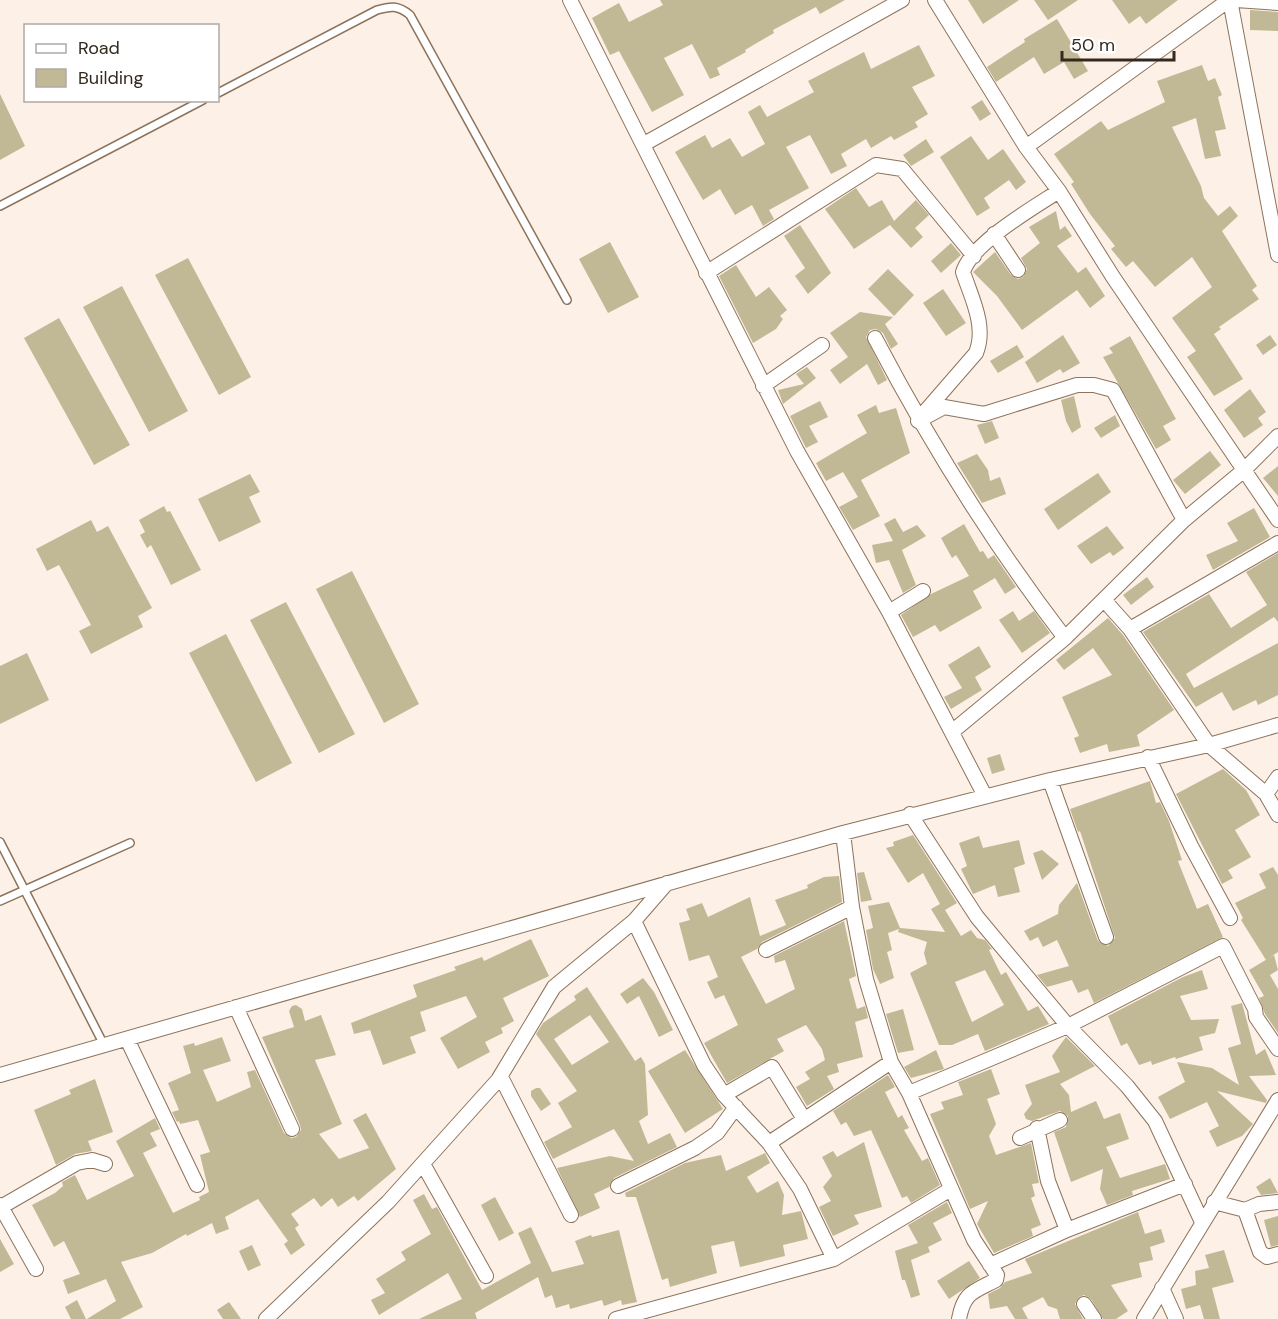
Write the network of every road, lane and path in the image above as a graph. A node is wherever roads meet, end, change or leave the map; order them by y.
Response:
1 (397, 0) edge
2 (902, 0) edge
3 (935, 0) edge
4 (1230, 0) edge
5 (1236, 0) edge
6 (575, 2) edge
7 (1278, 3) edge
8 (401, 7) junction
9 (219, 92) edge
10 (199, 102) edge
11 (644, 144) junction
12 (1026, 147) junction
13 (1059, 191) junction
14 (0, 206) edge
15 (994, 234) junction
16 (1278, 255) edge
17 (974, 256) junction
18 (1018, 270) dead end
19 (706, 273) junction
20 (567, 300) dead end
21 (875, 339) dead end
22 (822, 345) dead end
23 (764, 386) junction
24 (918, 421) junction
25 (1278, 436) edge
26 (1243, 471) junction
27 (1184, 520) junction
28 (1278, 520) edge
29 (1278, 543) edge
30 (923, 591) dead end
31 (1104, 600) junction
32 (889, 612) junction
33 (1130, 629) junction
34 (1065, 638) junction
35 (1278, 724) edge
36 (953, 731) junction
37 (1209, 745) junction
38 (1148, 757) junction
39 (1278, 777) edge
40 (1050, 780) junction
41 (1266, 795) junction
42 (985, 796) junction
43 (910, 814) junction
44 (1278, 815) edge
45 (843, 832) junction
46 (0, 842) edge
47 (129, 843) dead end
48 (667, 883) junction
49 (25, 890) junction
50 (0, 901) edge
51 (852, 907) junction
52 (1230, 918) dead end
53 (634, 921) junction
54 (1106, 937) dead end
55 (765, 950) dead end
56 (236, 1007) junction
57 (1068, 1026) junction
58 (127, 1039) junction
59 (104, 1045) junction
60 (1278, 1049) edge
61 (891, 1062) junction
62 (0, 1075) edge
63 (501, 1077) junction
64 (909, 1093) junction
65 (724, 1095) junction
66 (1278, 1100) edge
67 (736, 1107) junction
68 (804, 1119) junction
69 (1060, 1120) dead end
70 (1037, 1128) junction
71 (292, 1129) dead end
72 (1020, 1138) dead end
73 (769, 1143) junction
74 (105, 1164) dead end
75 (423, 1164) junction
76 (1185, 1184) junction
77 (197, 1185) dead end
78 (618, 1186) dead end
79 (951, 1189) junction
80 (1214, 1202) junction
81 (1278, 1202) edge
82 (1, 1206) edge
83 (1245, 1210) junction
84 (571, 1215) dead end
85 (1202, 1222) junction
86 (1067, 1230) junction
87 (1278, 1254) edge
88 (834, 1259) junction
89 (990, 1265) junction
90 (36, 1269) dead end
91 (486, 1276) dead end
92 (1162, 1288) junction
93 (1084, 1304) dead end
94 (266, 1319) edge
95 (616, 1319) edge
96 (959, 1319) edge
97 (1094, 1319) edge
98 (1144, 1319) edge
99 (1176, 1319) edge

1 - 8 lane
2 - 11 street
3 - 12 street
4 - 12 street
4 - 16 street
5 - 7 street
6 - 11 street
8 - 9 lane
8 - 20 lane
10 - 14 lane
11 - 19 street
12 - 13 street
13 - 15 street
13 - 26 street
15 - 17 street
15 - 18 street
17 - 19 street
17 - 24 street
19 - 23 street
21 - 24 street
22 - 23 street
23 - 32 street
24 - 27 street
24 - 34 street
25 - 26 street
26 - 27 street
26 - 28 street
27 - 31 street
29 - 33 street
30 - 32 street
31 - 33 street
31 - 34 street
32 - 36 street
33 - 37 street
34 - 36 street
35 - 37 street
36 - 42 street
37 - 38 street
37 - 41 street
38 - 40 street
38 - 52 street
39 - 41 street
40 - 42 street
40 - 54 street
41 - 44 street
42 - 43 street
43 - 45 street
43 - 57 street
45 - 48 street
45 - 51 street
46 - 49 lane
47 - 49 lane
48 - 53 street
48 - 56 street
49 - 50 lane
49 - 59 lane
51 - 55 street
51 - 61 street
53 - 63 street
53 - 65 street
56 - 58 street
56 - 71 street
57 - 60 street
57 - 64 street
57 - 76 street
58 - 59 street
58 - 77 street
59 - 62 street
61 - 64 street
61 - 68 street
63 - 75 street
63 - 84 street
64 - 79 street
65 - 67 street
65 - 68 street
66 - 80 street
67 - 73 street
67 - 78 street
68 - 73 street
69 - 70 street
70 - 72 street
70 - 86 street
73 - 88 street
74 - 82 street
75 - 91 street
75 - 94 street
76 - 85 street
76 - 86 street
79 - 88 street
79 - 89 street
80 - 83 street
80 - 85 street
81 - 83 street
82 - 90 street
83 - 87 street
85 - 92 street
86 - 89 street
88 - 95 street
89 - 96 street
92 - 98 street
92 - 99 street
93 - 97 street

